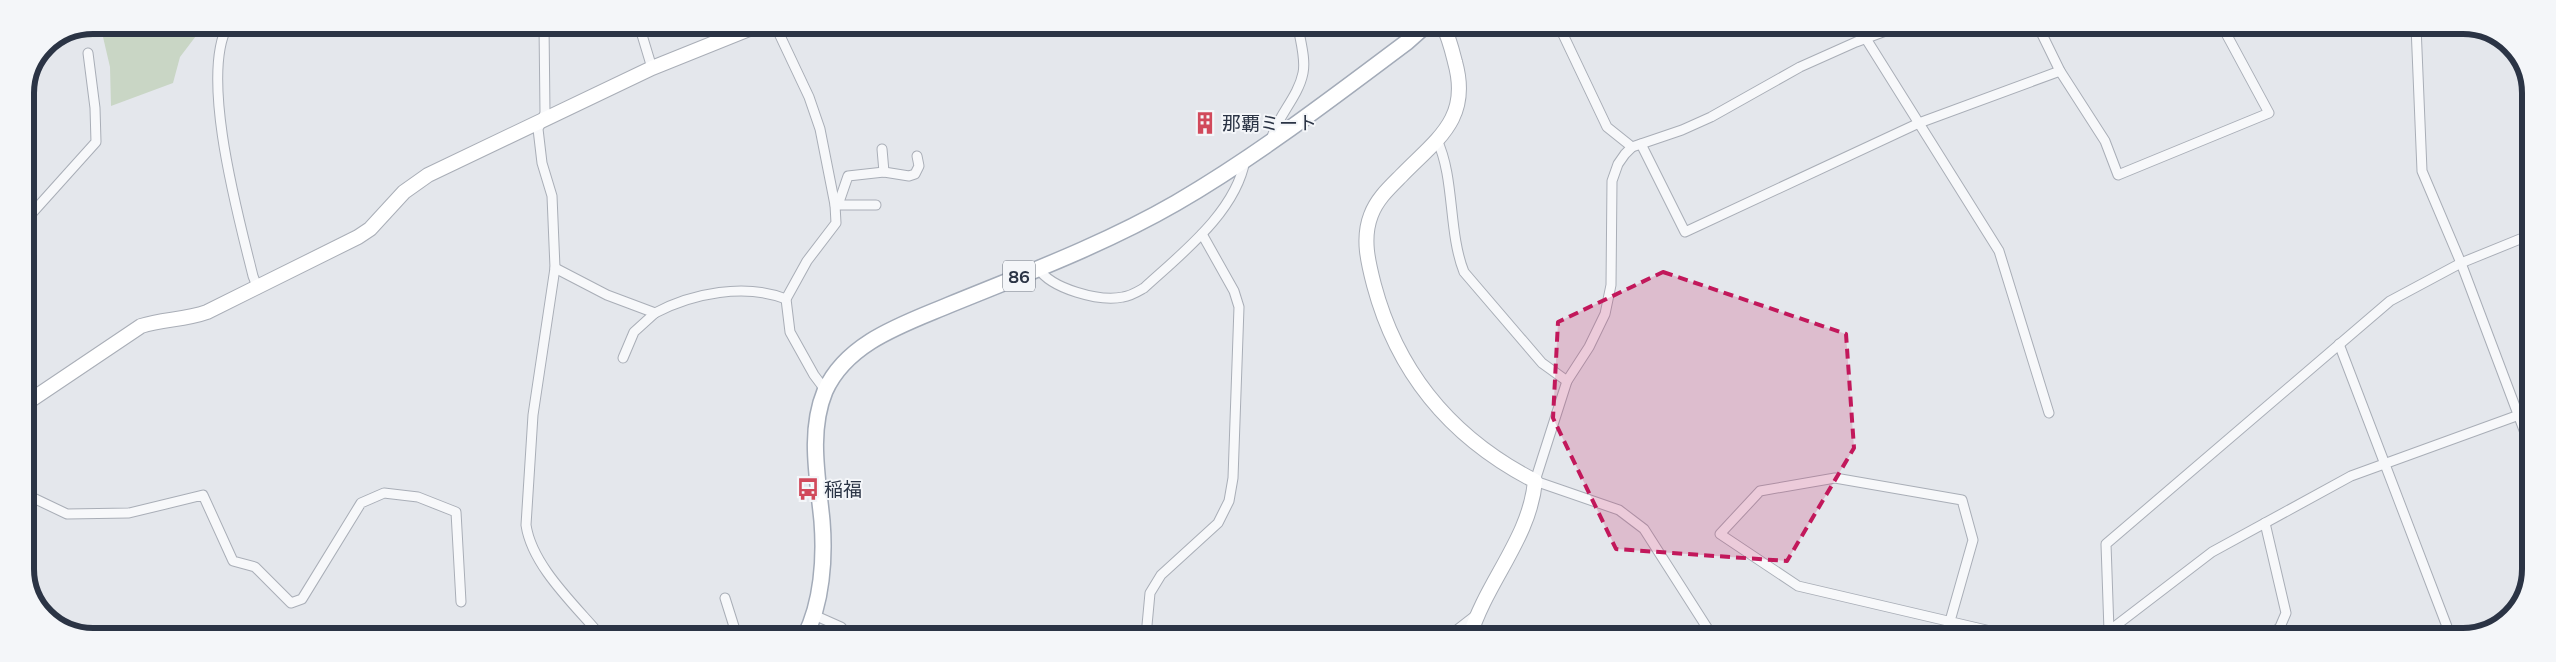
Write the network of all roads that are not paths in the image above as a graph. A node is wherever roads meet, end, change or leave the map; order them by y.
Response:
1 (225, 34) edge
2 (544, 34) edge
3 (642, 34) edge
4 (737, 34) edge
5 (779, 34) edge
6 (1299, 34) edge
7 (1414, 34) edge
8 (1446, 34) edge
9 (1563, 34) edge
10 (1863, 34) edge
11 (1876, 34) edge
12 (2042, 34) edge
13 (2226, 34) edge
14 (2416, 34) edge
15 (1865, 38) junction
16 (88, 53) dead end
17 (652, 68) junction
18 (2060, 71) junction
19 (542, 121) junction
20 (1919, 123) junction
21 (1437, 140) junction
22 (1271, 141) junction
23 (1642, 144) junction
24 (1632, 146) junction
25 (882, 150) dead end
26 (917, 156) dead end
27 (1245, 159) junction
28 (884, 172) junction
29 (837, 205) junction
30 (876, 205) dead end
31 (34, 211) edge
32 (1202, 234) junction
33 (2522, 239) edge
34 (2461, 263) junction
35 (555, 268) junction
36 (1038, 268) junction
37 (258, 289) junction
38 (786, 299) junction
39 (655, 313) junction
40 (2339, 344) junction
41 (623, 358) dead end
42 (1567, 381) junction
43 (826, 391) junction
44 (34, 398) edge
45 (2049, 413) dead end
46 (2522, 414) edge
47 (2518, 415) junction
48 (2522, 425) edge
49 (2385, 464) junction
50 (1535, 481) junction
51 (34, 498) edge
52 (2265, 523) junction
53 (726, 598) dead end
54 (461, 602) dead end
55 (814, 615) junction
56 (1476, 615) junction
57 (1950, 621) dead end
58 (593, 628) edge
59 (735, 628) edge
60 (808, 628) edge
61 (842, 628) edge
62 (1147, 628) edge
63 (1459, 628) edge
64 (1472, 628) edge
65 (1707, 628) edge
66 (1978, 628) edge
67 (2111, 628) edge
68 (2118, 628) edge
69 (2279, 628) edge
70 (2448, 628) edge

1 - 37 street
2 - 19 street
3 - 17 street
4 - 17 street
5 - 29 street
6 - 22 street
7 - 22 main road, 86
8 - 21 street
9 - 24 street
10 - 15 street
11 - 15 street
12 - 18 street
13 - 18 street
14 - 34 street
15 - 20 street
15 - 23 street
16 - 31 street
17 - 19 street
18 - 20 street
19 - 35 street
19 - 37 street
20 - 23 street
20 - 45 street
21 - 42 street
21 - 50 street
22 - 27 main road, 86
23 - 24 street
24 - 42 street
25 - 28 street
26 - 28 street
27 - 32 street
27 - 36 main road, 86
28 - 29 street
29 - 30 street
29 - 38 street
32 - 36 street
32 - 62 street
33 - 34 street
34 - 40 street
34 - 47 street
35 - 39 street
35 - 58 street
36 - 43 main road, 86
37 - 44 street
38 - 39 street
38 - 43 street
39 - 41 street
40 - 49 street
40 - 67 street
42 - 50 street
43 - 55 main road, 86
46 - 47 street
47 - 48 street
47 - 49 street
49 - 52 street
49 - 70 street
50 - 56 street
50 - 65 street
51 - 54 street
52 - 68 street
52 - 69 street
53 - 59 street
55 - 60 main road, 86
55 - 61 street
56 - 63 street
56 - 64 street
57 - 66 street

